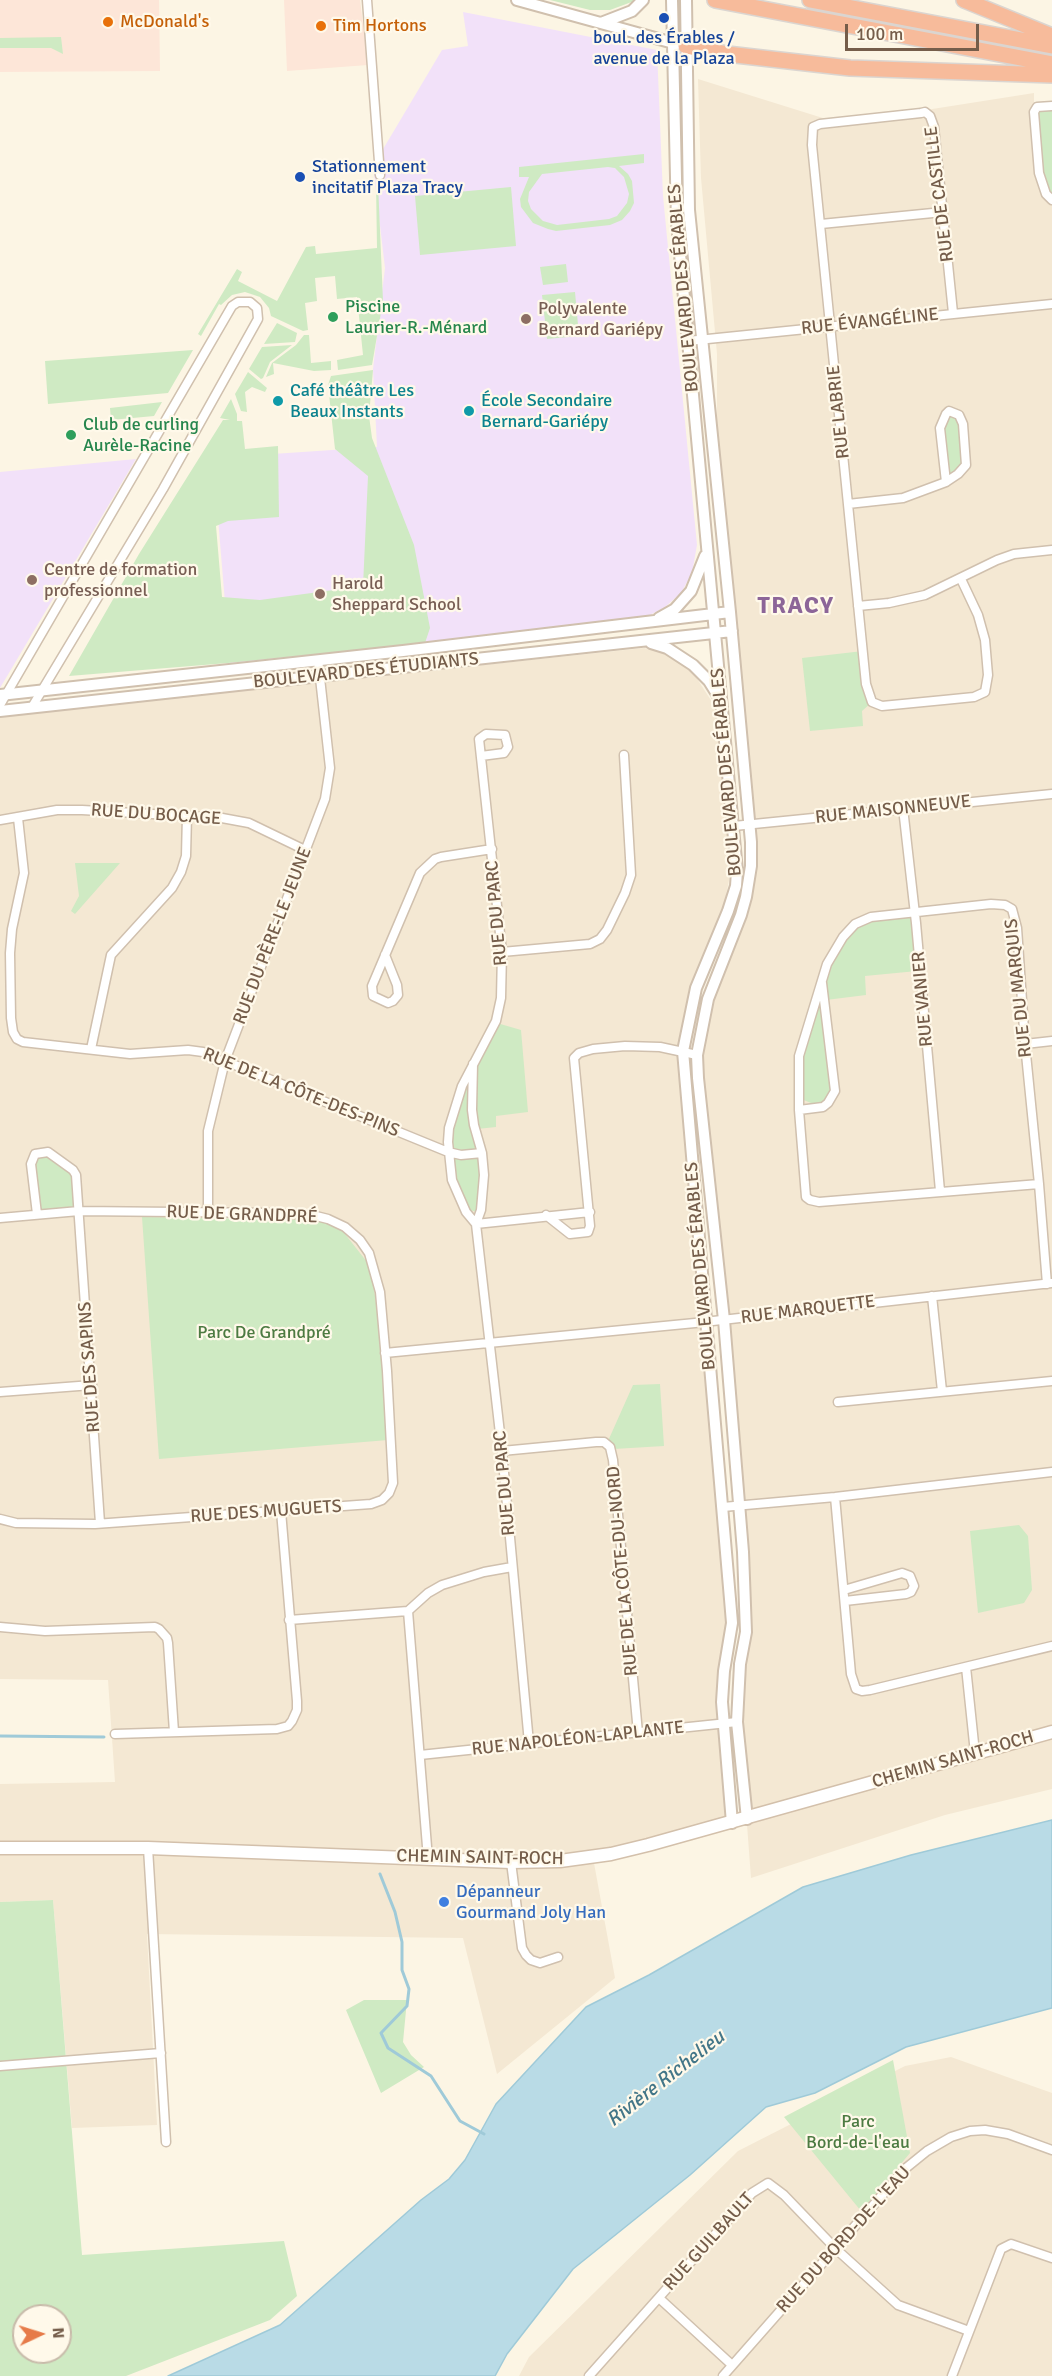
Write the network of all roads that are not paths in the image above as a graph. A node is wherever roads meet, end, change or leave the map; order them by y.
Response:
1 (367, 0) edge
2 (517, 0) edge
3 (643, 0) edge
4 (672, 0) edge
5 (686, 0) edge
6 (715, 0) edge
7 (810, 0) edge
8 (964, 0) edge
9 (601, 23) junction
10 (1052, 36) edge
11 (679, 44) junction
12 (1052, 46) edge
13 (1052, 64) edge
14 (1052, 75) edge
15 (1052, 106) edge
16 (820, 124) joint
17 (380, 175) dead end
18 (1052, 200) edge
19 (943, 212) junction
20 (820, 224) junction
21 (1052, 304) edge
22 (953, 313) junction
23 (830, 325) junction
24 (702, 339) junction
25 (688, 341) junction
26 (946, 482) junction
27 (848, 504) junction
28 (705, 537) junction
29 (1052, 549) edge
30 (962, 579) junction
31 (858, 606) junction
32 (730, 612) junction
33 (713, 614) junction
34 (655, 620) junction
35 (732, 632) junction
36 (715, 634) junction
37 (641, 642) junction
38 (318, 660) junction
39 (320, 676) junction
40 (42, 691) junction
41 (3, 694) edge
42 (0, 705) edge
43 (32, 707) junction
44 (722, 707) junction
45 (0, 711) edge
46 (624, 755) dead end
47 (481, 756) dead end
48 (1052, 794) edge
49 (903, 808) junction
50 (187, 815) junction
51 (18, 818) junction
52 (0, 820) edge
53 (750, 824) junction
54 (734, 826) junction
55 (492, 849) junction
56 (307, 850) junction
57 (915, 913) junction
58 (502, 952) junction
59 (385, 955) junction
60 (821, 980) junction
61 (1052, 1041) edge
62 (1025, 1044) junction
63 (91, 1049) junction
64 (683, 1051) junction
65 (697, 1055) junction
66 (225, 1061) junction
67 (473, 1064) junction
68 (799, 1110) junction
69 (448, 1152) junction
70 (482, 1153) junction
71 (1039, 1184) junction
72 (940, 1191) junction
73 (79, 1211) junction
74 (208, 1212) junction
75 (590, 1212) junction
76 (37, 1214) junction
77 (546, 1215) junction
78 (0, 1218) edge
79 (476, 1224) junction
80 (1050, 1283) edge
81 (932, 1296) junction
82 (724, 1320) junction
83 (705, 1322) junction
84 (491, 1344) junction
85 (385, 1353) junction
86 (1052, 1381) edge
87 (92, 1385) junction
88 (942, 1391) junction
89 (0, 1392) edge
90 (838, 1402) dead end
91 (502, 1451) junction
92 (1052, 1472) edge
93 (835, 1497) junction
94 (738, 1505) junction
95 (723, 1507) junction
96 (281, 1511) junction
97 (0, 1519) edge
98 (100, 1523) junction
99 (513, 1567) junction
100 (844, 1590) junction
101 (845, 1601) junction
102 (408, 1611) junction
103 (289, 1620) junction
104 (0, 1627) edge
105 (1052, 1646) edge
106 (966, 1667) junction
107 (737, 1722) junction
108 (722, 1724) junction
109 (174, 1732) junction
110 (1052, 1732) edge
111 (638, 1733) junction
112 (115, 1734) dead end
113 (529, 1743) junction
114 (975, 1753) junction
115 (420, 1755) junction
116 (747, 1819) junction
117 (732, 1823) junction
118 (0, 1848) edge
119 (148, 1848) junction
120 (428, 1859) junction
121 (511, 1862) junction
122 (558, 1957) dead end
123 (161, 2053) junction
124 (0, 2066) edge
125 (166, 2142) dead end
126 (1052, 2150) edge
127 (836, 2249) junction
128 (1052, 2258) edge
129 (659, 2298) junction
130 (969, 2331) junction
131 (732, 2365) junction
132 (590, 2376) edge
133 (723, 2376) edge
134 (952, 2376) edge

1 - 17 street
2 - 9 street
3 - 9 street
4 - 11 street, BOULEVARD DES ÉRABLES
5 - 11 street, BOULEVARD DES ÉRABLES
6 - 13 highway
7 - 12 highway
8 - 10 highway
9 - 11 street
11 - 14 highway
11 - 24 street, BOULEVARD DES ÉRABLES
11 - 25 street, BOULEVARD DES ÉRABLES
15 - 18 street
16 - 19 street, RUE DE CASTILLE
16 - 20 street, RUE LABRIE
19 - 20 street
19 - 22 street, RUE DE CASTILLE
20 - 23 street, RUE LABRIE
21 - 22 street, RUE ÉVANGÉLINE
22 - 23 street, RUE ÉVANGÉLINE
23 - 24 street, RUE ÉVANGÉLINE
23 - 27 street, RUE LABRIE
24 - 25 street, RUE ÉVANGÉLINE
24 - 32 street, BOULEVARD DES ÉRABLES
25 - 28 street, BOULEVARD DES ÉRABLES
26 - 26 street
26 - 27 street
27 - 31 street, RUE LABRIE
28 - 33 street, BOULEVARD DES ÉRABLES
28 - 34 street
29 - 30 street
30 - 31 street
30 - 31 street, RUE LABRIE
32 - 33 street, BOULEVARD DES ÉTUDIANTS
32 - 35 street, BOULEVARD DES ÉRABLES
33 - 34 street, BOULEVARD DES ÉTUDIANTS
33 - 36 street, BOULEVARD DES ÉRABLES
34 - 38 street, BOULEVARD DES ÉTUDIANTS
35 - 36 street, BOULEVARD DES ÉTUDIANTS
35 - 53 street, BOULEVARD DES ÉRABLES
36 - 37 street, BOULEVARD DES ÉTUDIANTS
36 - 44 street, BOULEVARD DES ÉRABLES
37 - 39 street, BOULEVARD DES ÉTUDIANTS
37 - 44 street
38 - 39 street, RUE DU PÈRE-LE JEUNE
38 - 40 street, BOULEVARD DES ÉTUDIANTS
39 - 43 street, BOULEVARD DES ÉTUDIANTS
39 - 56 street, RUE DU PÈRE-LE JEUNE
40 - 41 street, BOULEVARD DES ÉTUDIANTS
40 - 41 street
40 - 43 street
41 - 42 street
43 - 45 street, BOULEVARD DES ÉTUDIANTS
44 - 54 street, BOULEVARD DES ÉRABLES
46 - 58 street
47 - 55 street, RUE DU PARC
48 - 49 street, RUE MAISONNEUVE
49 - 53 street, RUE MAISONNEUVE
49 - 57 street, RUE VANIER
50 - 51 street, RUE DU BOCAGE
50 - 56 street, RUE DU BOCAGE
50 - 63 street
51 - 52 street, RUE DU BOCAGE
51 - 63 street, RUE DE LA CÔTE-DES-PINS
53 - 54 street, RUE MAISONNEUVE
53 - 65 street, BOULEVARD DES ÉRABLES
54 - 64 street, BOULEVARD DES ÉRABLES
55 - 58 street, RUE DU PARC
55 - 59 street
56 - 66 street, RUE DU PÈRE-LE JEUNE
57 - 60 street, RUE DU MARQUIS
57 - 62 street, RUE DU MARQUIS
57 - 72 street, RUE VANIER
58 - 67 street, RUE DU PARC
59 - 59 street
60 - 68 street, RUE DU MARQUIS
60 - 68 street
61 - 62 street
62 - 71 street, RUE DU MARQUIS
63 - 66 street, RUE DE LA CÔTE-DES-PINS
64 - 65 street
64 - 75 street
64 - 83 street, BOULEVARD DES ÉRABLES
65 - 82 street, BOULEVARD DES ÉRABLES
66 - 69 street, RUE DE LA CÔTE-DES-PINS
66 - 74 street, RUE DU PÈRE-LE JEUNE
67 - 69 street, RUE DU PARC
67 - 70 street, RUE DU PARC
68 - 72 street, RUE DU MARQUIS
69 - 70 street, RUE DE LA CÔTE-DES-PINS
69 - 79 street, RUE DU PARC
70 - 79 street, RUE DU PARC
71 - 72 street, RUE DU MARQUIS
71 - 80 street, RUE DU MARQUIS
73 - 74 street, RUE DE GRANDPRÉ
73 - 76 street, RUE DE GRANDPRÉ
73 - 76 street, RUE DES SAPINS
73 - 87 street, RUE DES SAPINS
74 - 85 street, RUE DE GRANDPRÉ
75 - 77 street
75 - 77 street
76 - 78 street, RUE DE GRANDPRÉ
77 - 79 street
79 - 84 street, RUE DU PARC
80 - 81 street, RUE MARQUETTE
81 - 82 street, RUE MARQUETTE
81 - 88 street
82 - 83 street, RUE MARQUETTE
82 - 94 street, BOULEVARD DES ÉRABLES
83 - 84 street, RUE MARQUETTE
83 - 95 street, BOULEVARD DES ÉRABLES
84 - 85 street, RUE MARQUETTE
84 - 91 street, RUE DU PARC
85 - 96 street, RUE DES MUGUETS
86 - 88 street
87 - 89 street
87 - 98 street, RUE DES SAPINS
88 - 90 street
91 - 99 street, RUE DU PARC
91 - 111 street, RUE DE LA CÔTE-DU-NORD
92 - 93 street
93 - 94 street
93 - 100 street
94 - 95 street
94 - 107 street, BOULEVARD DES ÉRABLES
95 - 108 street, BOULEVARD DES ÉRABLES
96 - 98 street, RUE DES MUGUETS
96 - 103 street
97 - 98 street, RUE DES MUGUETS
99 - 102 street
99 - 113 street, RUE DU PARC
100 - 101 street
100 - 101 street
101 - 106 street
102 - 103 street
102 - 115 street
103 - 109 street
104 - 109 street
105 - 106 street
106 - 114 street
107 - 108 street, RUE NAPOLÉON-LAPLANTE
107 - 116 street, BOULEVARD DES ÉRABLES
108 - 111 street, RUE NAPOLÉON-LAPLANTE
108 - 117 street, BOULEVARD DES ÉRABLES
109 - 112 street
110 - 114 main road, CHEMIN SAINT-ROCH
111 - 113 street, RUE NAPOLÉON-LAPLANTE
113 - 115 street, RUE NAPOLÉON-LAPLANTE
114 - 116 main road, CHEMIN SAINT-ROCH
115 - 120 street
116 - 117 main road, CHEMIN SAINT-ROCH
117 - 121 main road, CHEMIN SAINT-ROCH
118 - 119 main road, CHEMIN SAINT-ROCH
119 - 120 main road, CHEMIN SAINT-ROCH
119 - 123 street
120 - 121 main road, CHEMIN SAINT-ROCH
121 - 122 street
123 - 124 street
123 - 125 street
126 - 127 street, RUE DU BORD-DE-L'EAU
127 - 129 street, RUE GUILBAULT
127 - 130 street
127 - 131 street, RUE DU BORD-DE-L'EAU
128 - 130 street
129 - 131 street
129 - 132 street, RUE GUILBAULT
130 - 134 street
131 - 133 street, RUE DU BORD-DE-L'EAU

